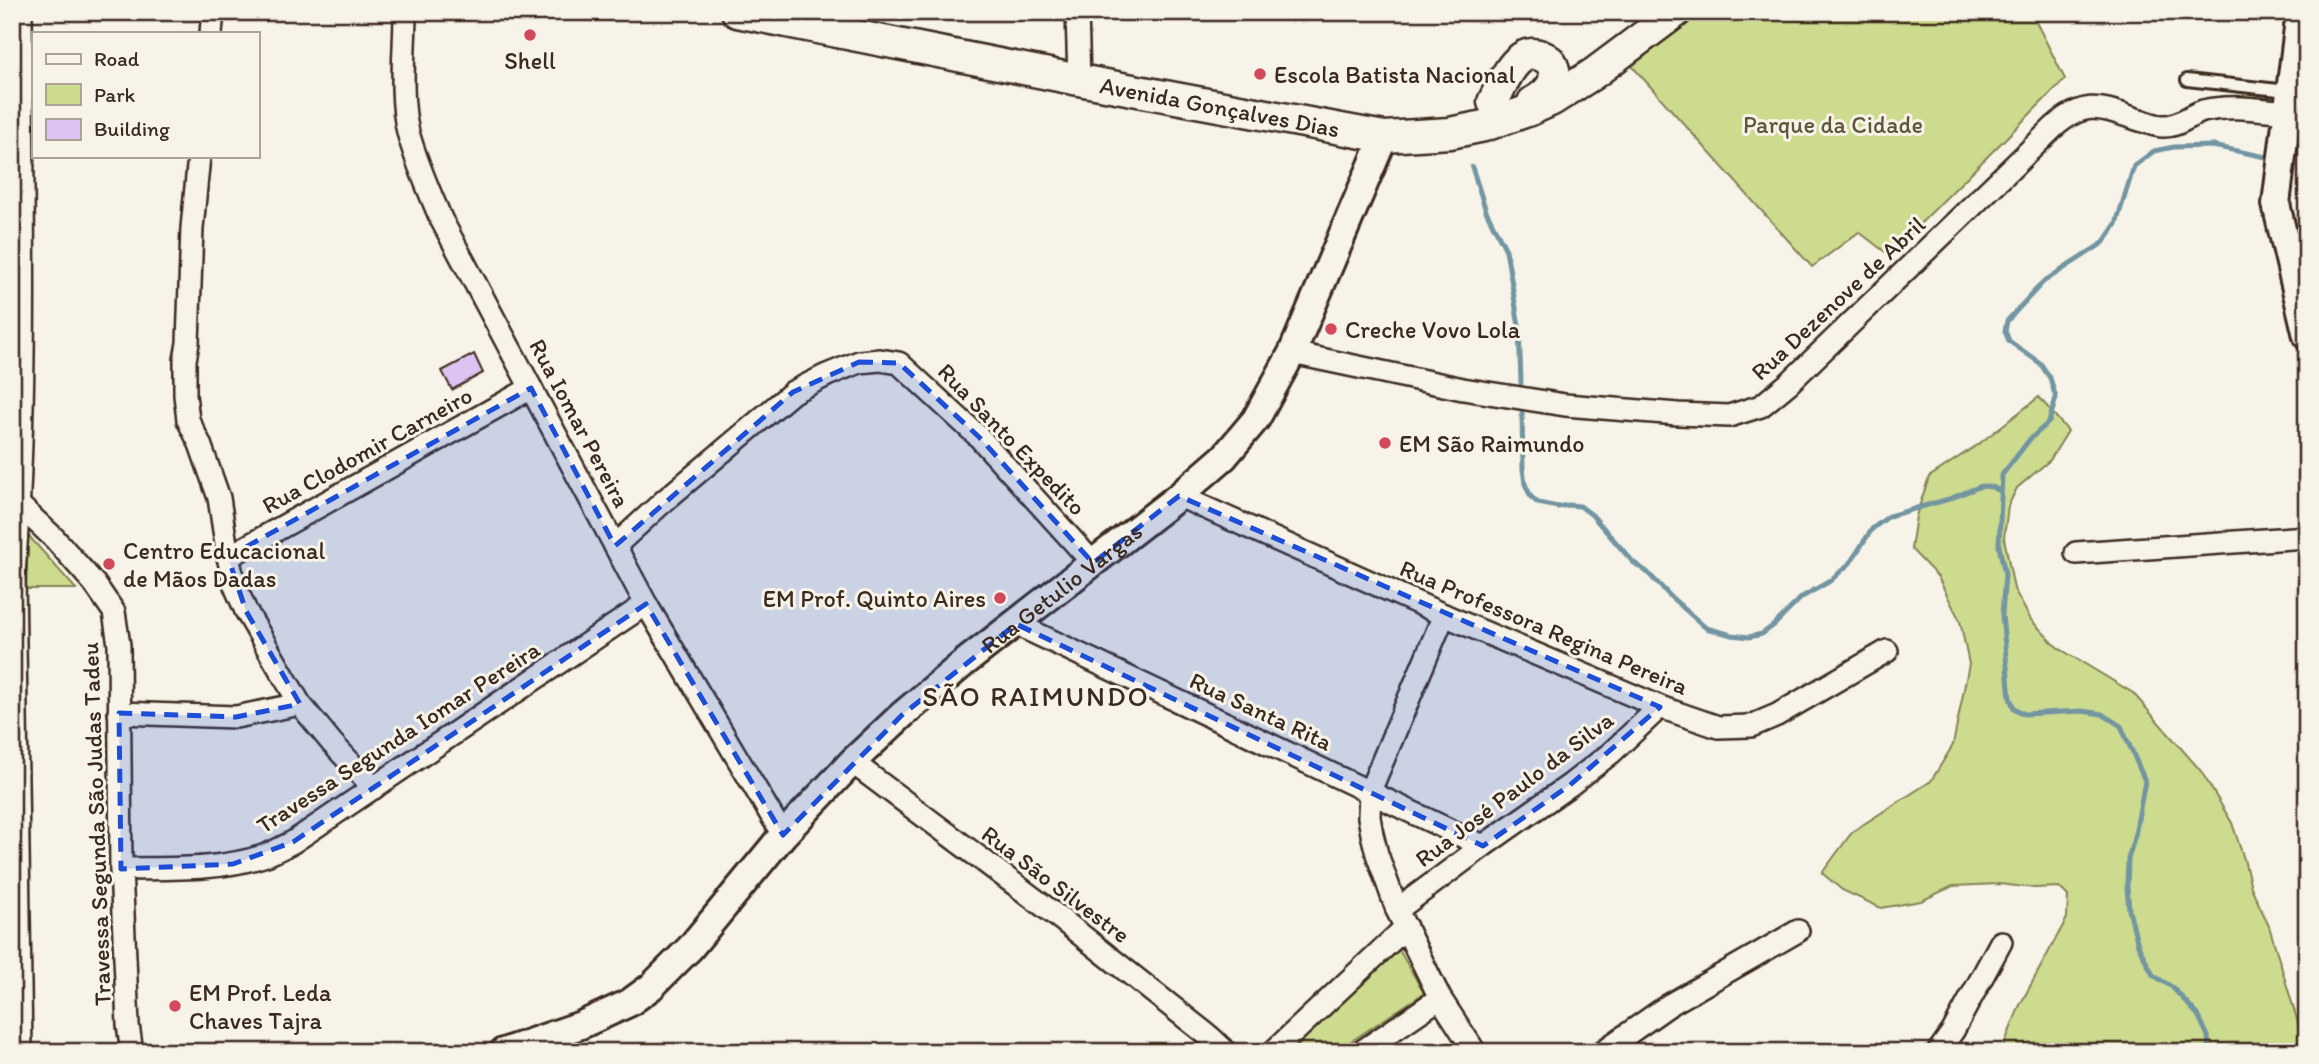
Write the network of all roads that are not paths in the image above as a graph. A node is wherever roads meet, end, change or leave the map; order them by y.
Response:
1 (21, 12) edge
2 (213, 12) edge
3 (405, 12) edge
4 (536, 12) edge
5 (554, 12) edge
6 (737, 12) edge
7 (810, 12) edge
8 (1077, 12) edge
9 (1646, 12) edge
10 (1676, 12) edge
11 (2300, 12) edge
12 (211, 32) edge
13 (1079, 73) junction
14 (1554, 78) junction
15 (2187, 80) dead end
16 (2290, 102) junction
17 (1455, 112) junction
18 (1494, 112) junction
19 (1384, 137) junction
20 (199, 158) edge
21 (2307, 336) edge
22 (1292, 353) junction
23 (531, 388) junction
24 (1180, 496) junction
25 (19, 505) junction
26 (2307, 537) edge
27 (615, 546) junction
28 (2076, 553) dead end
29 (228, 557) junction
30 (1093, 563) junction
31 (13, 575) edge
32 (646, 604) junction
33 (1444, 615) junction
34 (1016, 624) junction
35 (1887, 651) dead end
36 (300, 704) junction
37 (1660, 707) junction
38 (119, 713) junction
39 (852, 762) junction
40 (15, 788) edge
41 (374, 788) junction
42 (1370, 791) junction
43 (783, 835) junction
44 (1483, 846) junction
45 (121, 869) junction
46 (1401, 918) junction
47 (1798, 930) dead end
48 (2001, 942) dead end
49 (16, 971) edge
50 (1440, 998) junction
51 (21, 1052) edge
52 (132, 1052) edge
53 (503, 1052) edge
54 (1226, 1052) edge
55 (1273, 1052) edge
56 (1361, 1052) edge
57 (1475, 1052) edge
58 (1602, 1052) edge
59 (1938, 1052) edge

1 - 25 street
2 - 12 street
3 - 23 street, Rua Iomar Pereira
4 - 5 lane
6 - 13 main road, Avenida Gonçalves Dias
7 - 13 main road, Avenida Gonçalves Dias
8 - 13 street
9 - 14 main road
10 - 18 main road, Avenida Gonçalves Dias
11 - 16 street
13 - 17 main road, Avenida Gonçalves Dias
13 - 19 main road, Avenida Gonçalves Dias
14 - 18 main road
14 - 18 main road
15 - 16 lane
16 - 21 street
16 - 22 street, Rua Dezenove de Abril
17 - 18 main road, Avenida Gonçalves Dias
17 - 19 main road
18 - 19 main road, Avenida Gonçalves Dias
19 - 22 street, Rua Getulio Vargas
20 - 29 street
22 - 24 street, Rua Getulio Vargas
23 - 27 street, Rua Iomar Pereira
23 - 29 street, Rua Clodomir Carneiro
24 - 30 street, Rua Getulio Vargas
24 - 33 street, Rua Professora Regina Pereira
25 - 31 street
25 - 38 street, Travessa Segunda São Judas Tadeu
26 - 28 street
27 - 30 street, Rua Santo Expedito
27 - 32 street, Rua Iomar Pereira
29 - 36 street
30 - 34 street, Rua Getulio Vargas
31 - 40 street
32 - 41 street, Travessa Segunda Iomar Pereira
32 - 43 street, Rua Iomar Pereira
33 - 37 street, Rua Professora Regina Pereira
33 - 42 street
34 - 39 street, Rua Getulio Vargas
34 - 42 street, Rua Santa Rita
35 - 37 street, Rua Professora Regina Pereira
36 - 38 street
36 - 41 street
37 - 44 street, Rua José Paulo da Silva
38 - 45 street, Travessa Segunda São Judas Tadeu
39 - 43 street, Rua Getulio Vargas
39 - 54 street, Rua São Silvestre
40 - 49 street
41 - 45 street, Travessa Segunda Iomar Pereira
42 - 44 street, Rua Santa Rita
42 - 46 street
43 - 53 street, Rua Getulio Vargas
44 - 46 street, Rua José Paulo da Silva
45 - 52 street, Travessa Segunda São Judas Tadeu
46 - 50 street
46 - 55 street, Rua José Paulo da Silva
47 - 58 street
48 - 59 street
49 - 51 street
50 - 56 street
50 - 57 street

